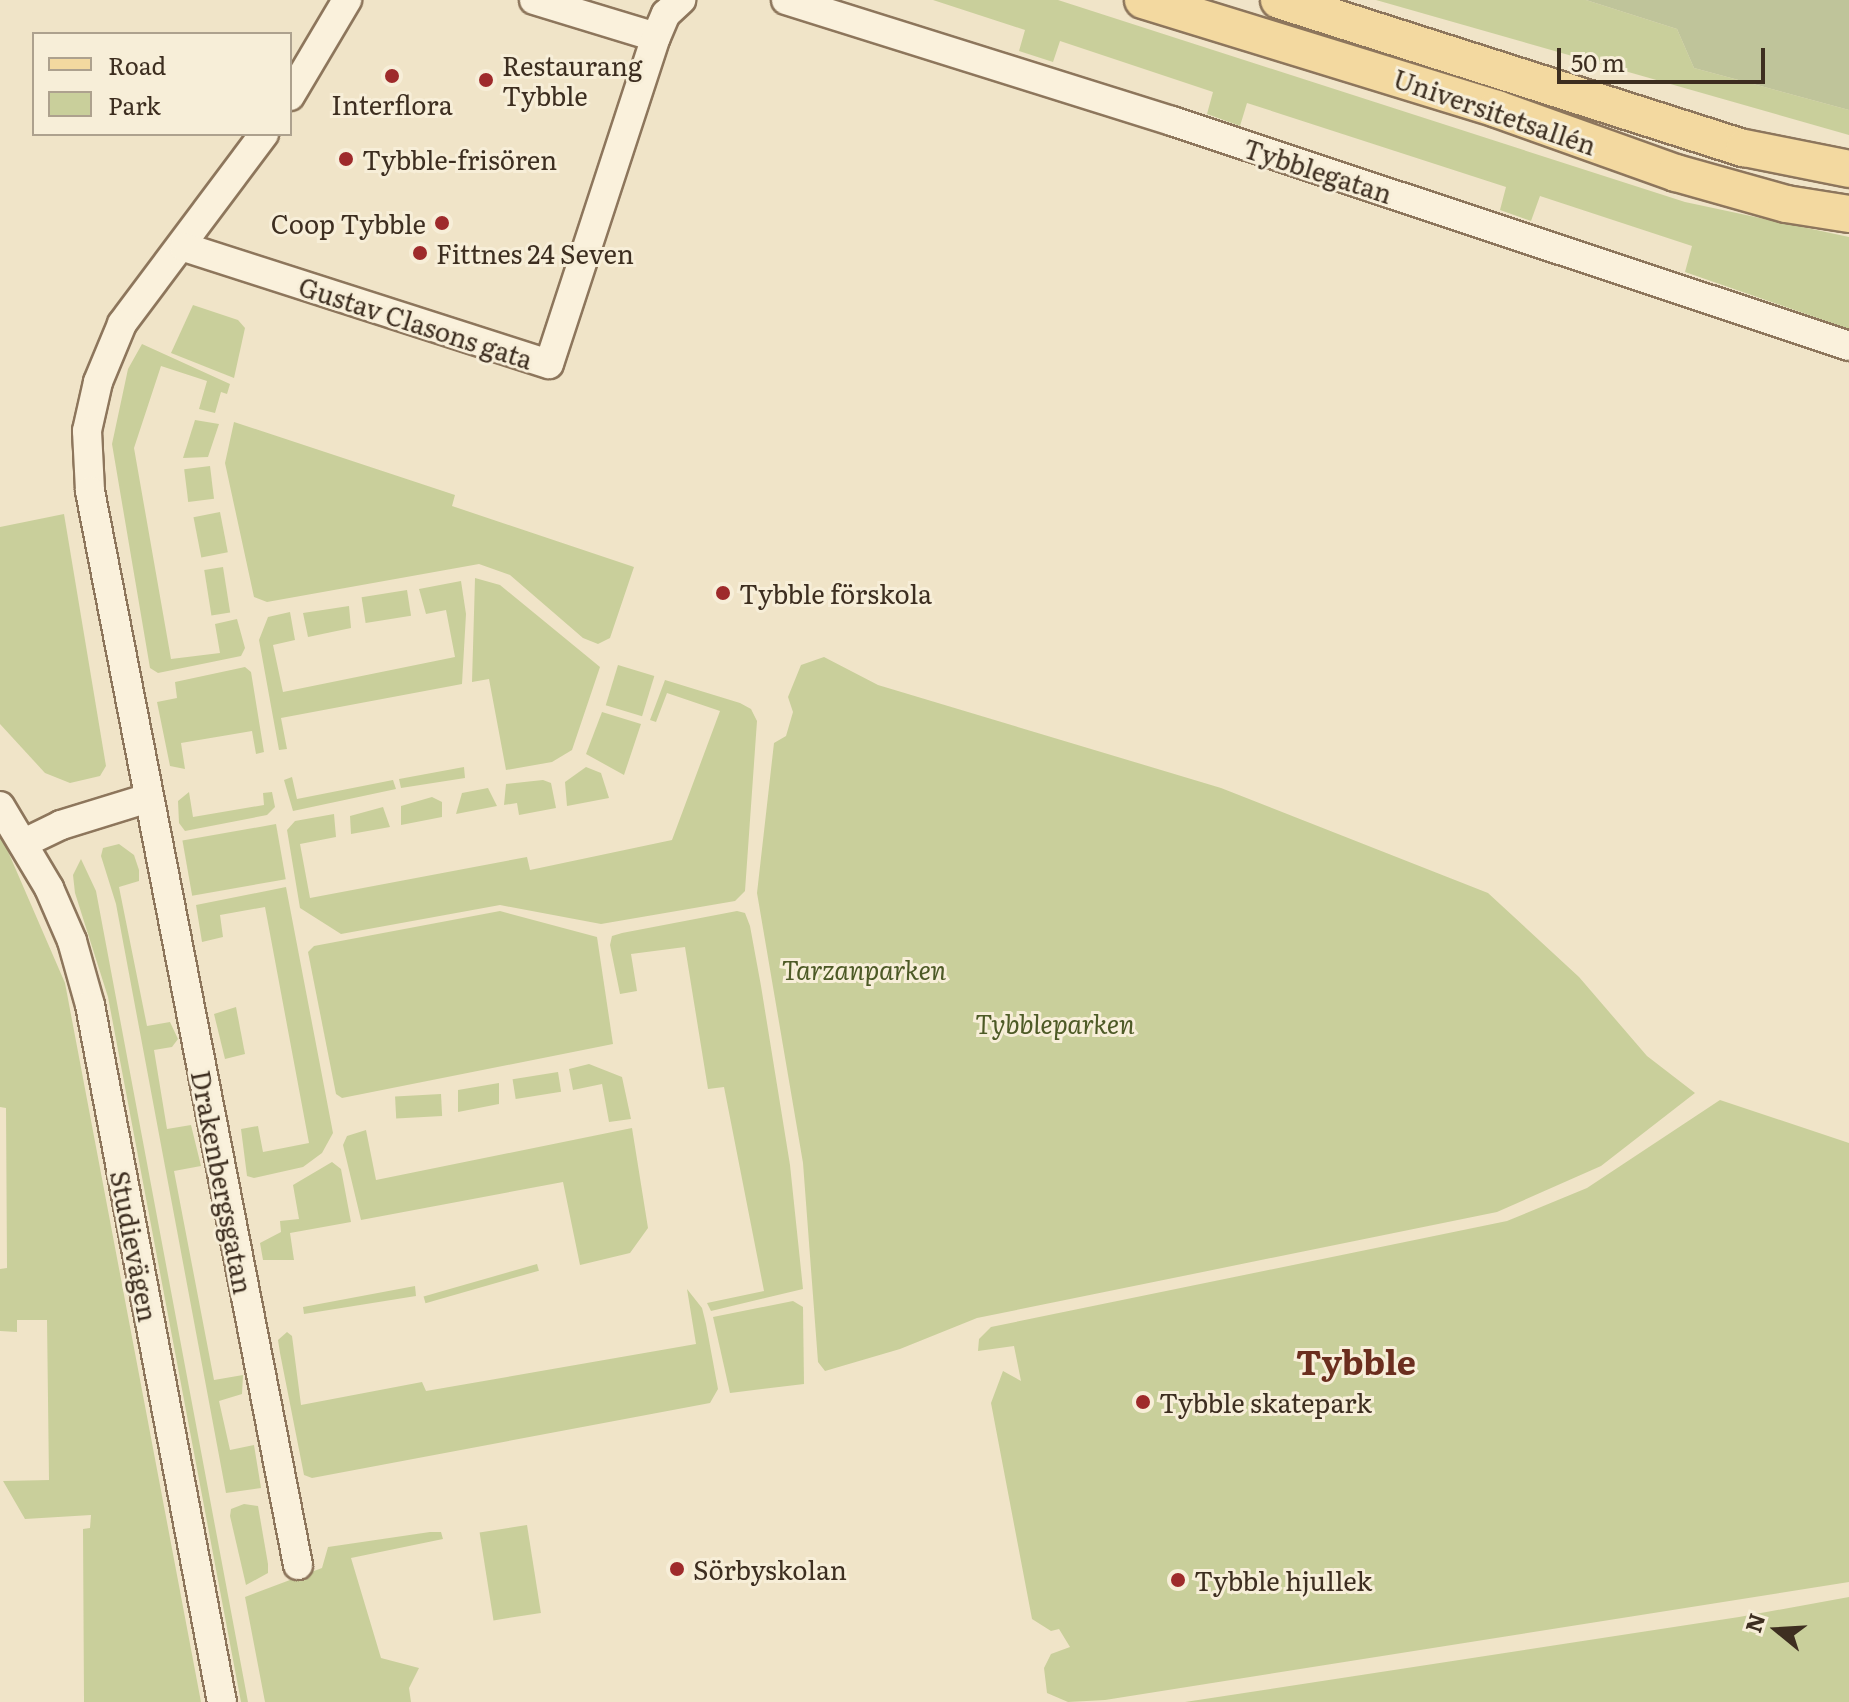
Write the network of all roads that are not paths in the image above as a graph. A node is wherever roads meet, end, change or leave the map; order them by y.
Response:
1 (347, 0) edge
2 (534, 0) edge
3 (681, 0) edge
4 (786, 0) edge
5 (1143, 0) edge
6 (1279, 0) edge
7 (656, 37) junction
8 (292, 93) edge
9 (263, 136) edge
10 (1849, 169) edge
11 (1849, 214) edge
12 (184, 247) junction
13 (1849, 346) edge
14 (149, 798) junction
15 (0, 806) edge
16 (24, 843) junction
17 (298, 1565) dead end
18 (222, 1702) edge

1 - 8 street
2 - 7 street
3 - 7 street
4 - 13 street, Tybblegatan
5 - 11 main road, Universitetsallén
6 - 10 main road, Universitetsallén
7 - 12 street, Gustav Clasons gata
9 - 12 street, Drakenbergsgatan
12 - 14 street, Drakenbergsgatan
14 - 16 street
14 - 17 street, Drakenbergsgatan
15 - 16 street, Studievägen
16 - 18 street, Studievägen

